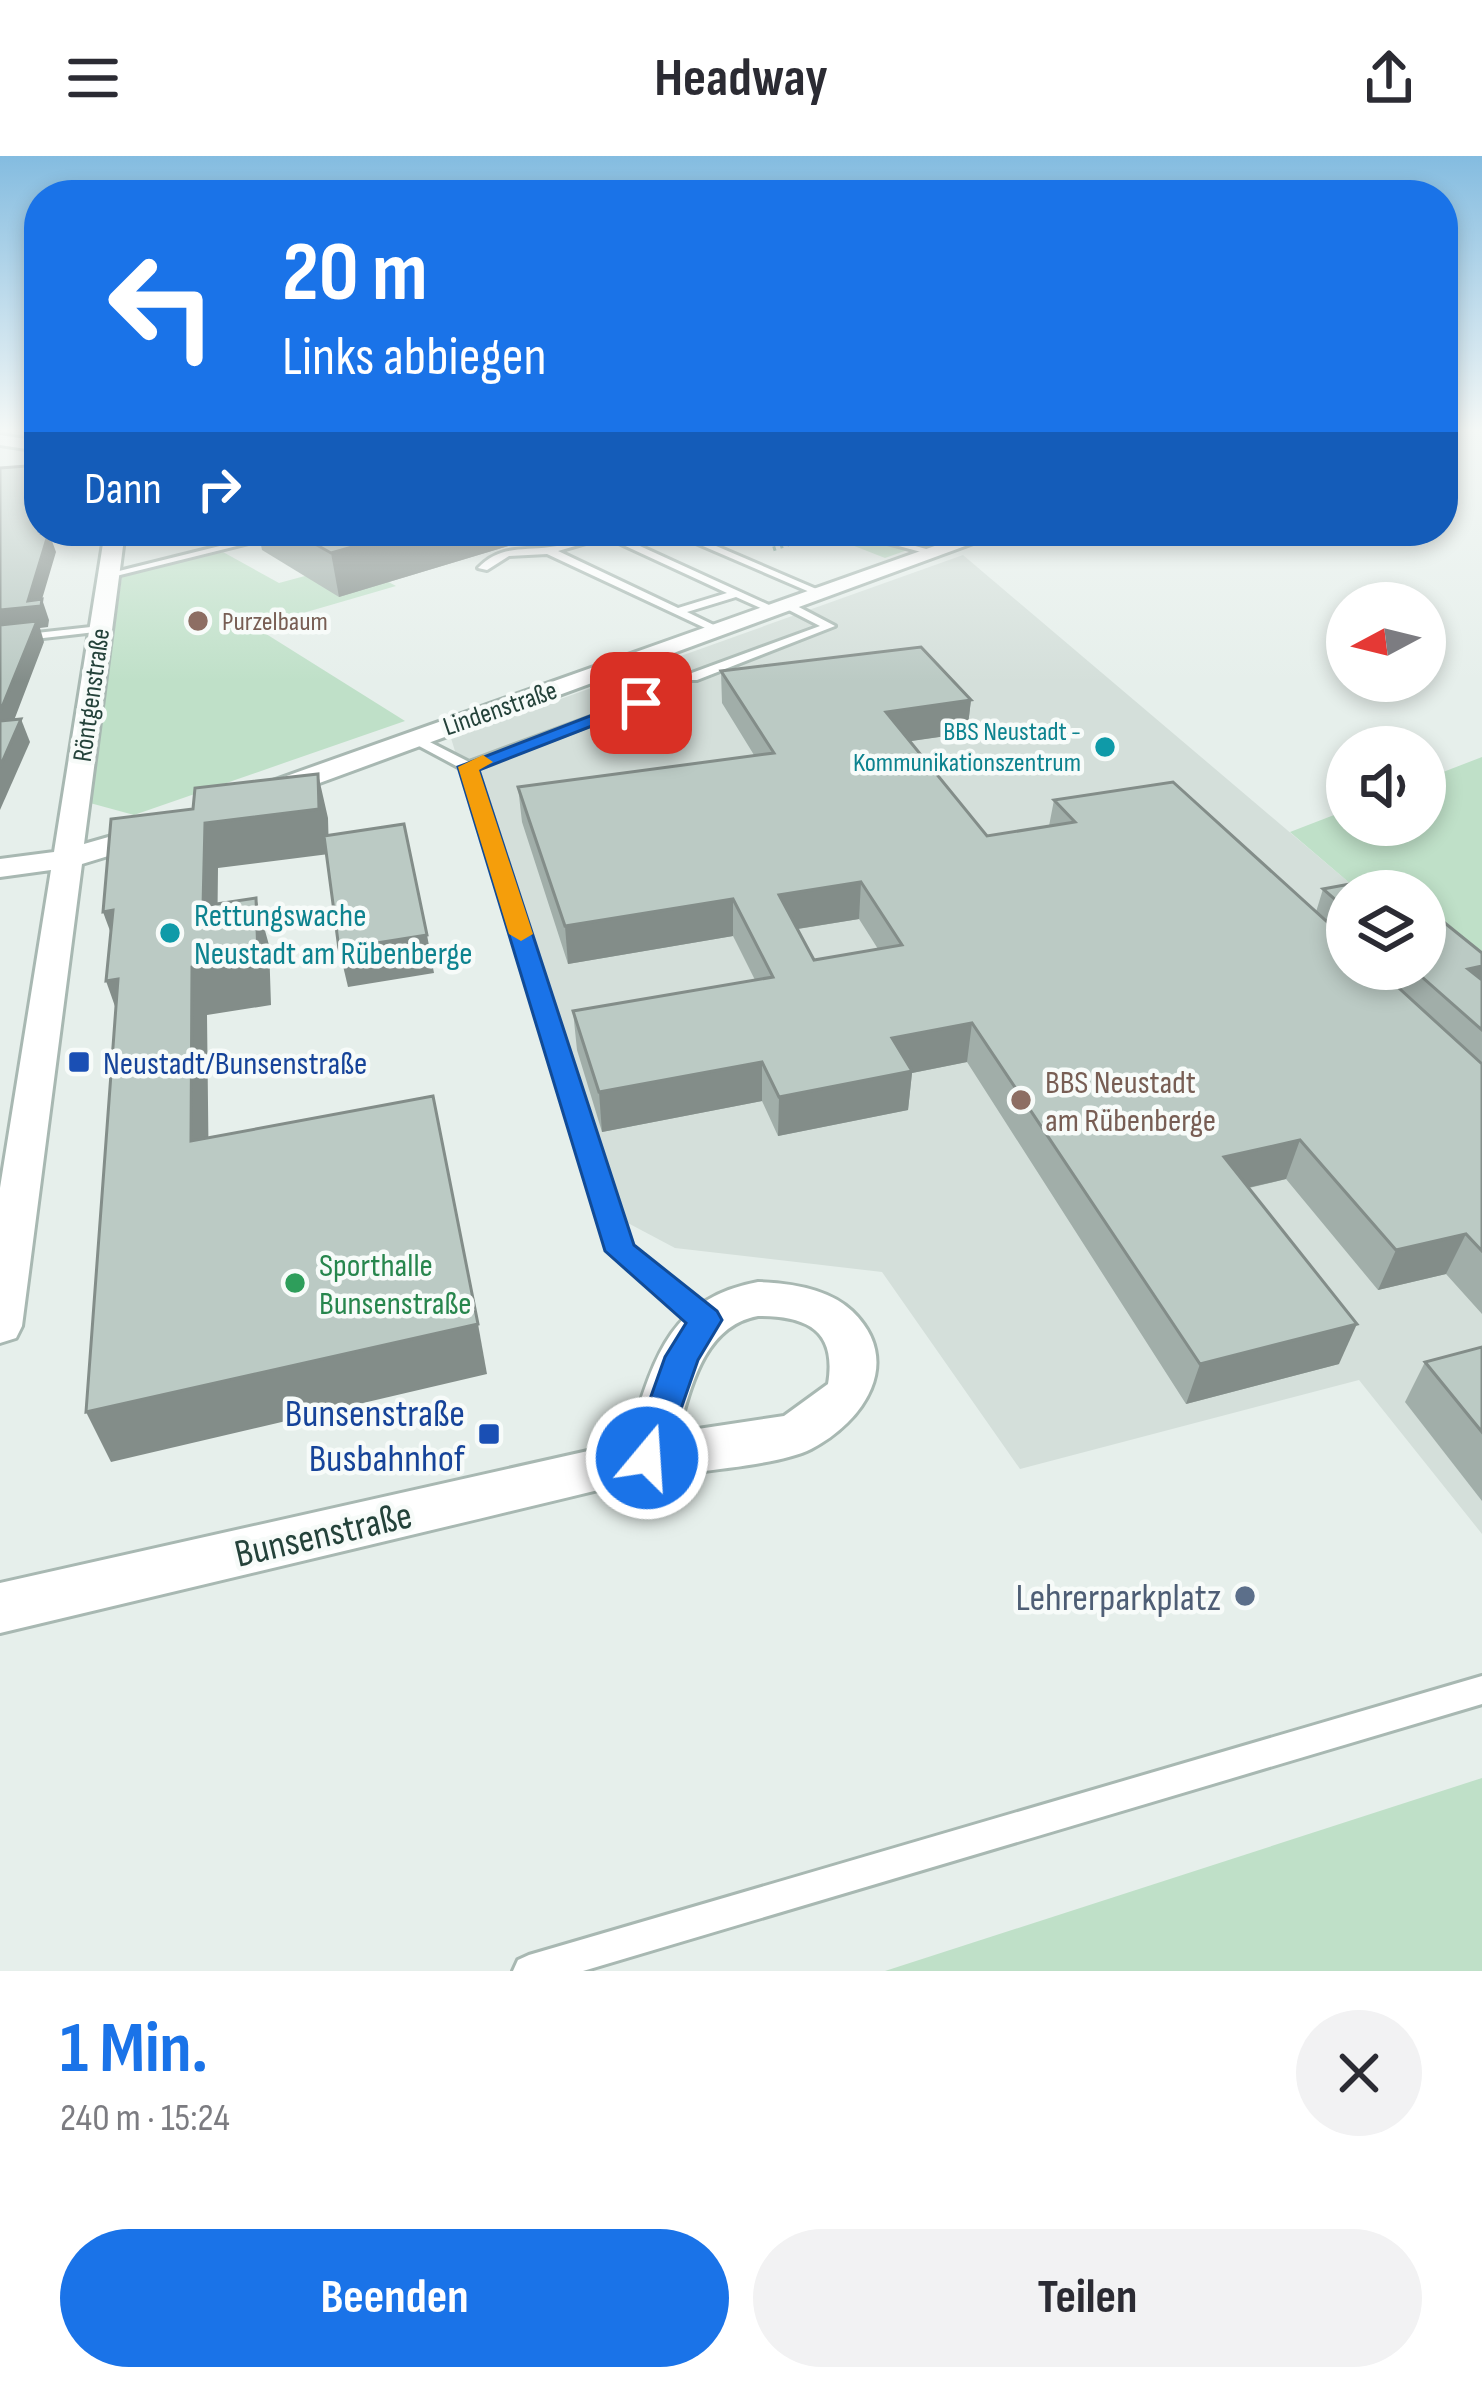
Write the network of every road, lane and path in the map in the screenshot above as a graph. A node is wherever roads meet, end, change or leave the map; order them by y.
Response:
1 (113, 546) edge
2 (229, 546) edge
3 (527, 546) edge
4 (564, 546) edge
5 (633, 546) edge
6 (709, 546) edge
7 (784, 546) edge
8 (908, 546) edge
9 (955, 546) edge
10 (525, 549) junction
11 (549, 551) junction
12 (936, 553) junction
13 (742, 560) junction
14 (483, 568) dead end
15 (108, 575) junction
16 (737, 593) junction
17 (823, 594) junction
18 (782, 609) junction
19 (677, 612) junction
20 (100, 629) junction
21 (718, 631) junction
22 (0, 640) edge
23 (597, 674) junction
24 (693, 677) dead end
25 (413, 739) junction
26 (468, 767) junction
27 (236, 803) edge
28 (192, 820) edge
29 (67, 859) junction
30 (0, 868) edge
31 (706, 1320) junction
32 (0, 1326) edge
33 (647, 1458) junction
34 (0, 1608) edge
35 (1482, 1690) edge
36 (529, 1971) edge

1 - 15 street, Röntgenstraße
2 - 15 lane
3 - 10 lane
4 - 11 lane
5 - 16 lane
6 - 13 lane
7 - 13 path
8 - 12 lane
9 - 12 street, Lindenstraße
10 - 11 lane
10 - 14 lane
11 - 19 lane
12 - 17 street, Lindenstraße
13 - 17 lane
15 - 20 street, Röntgenstraße
16 - 18 lane
16 - 19 lane
17 - 18 street, Lindenstraße
18 - 21 street, Lindenstraße
18 - 24 lane
19 - 21 lane
20 - 22 lane
20 - 29 street, Röntgenstraße
21 - 23 street, Lindenstraße
23 - 25 street, Lindenstraße
23 - 26 lane
25 - 26 lane
25 - 27 street, Lindenstraße
26 - 31 lane
28 - 29 street
29 - 30 street
29 - 32 street
31 - 33 street
31 - 33 street, Bunsenstraße
33 - 34 street, Bunsenstraße
35 - 36 lane

